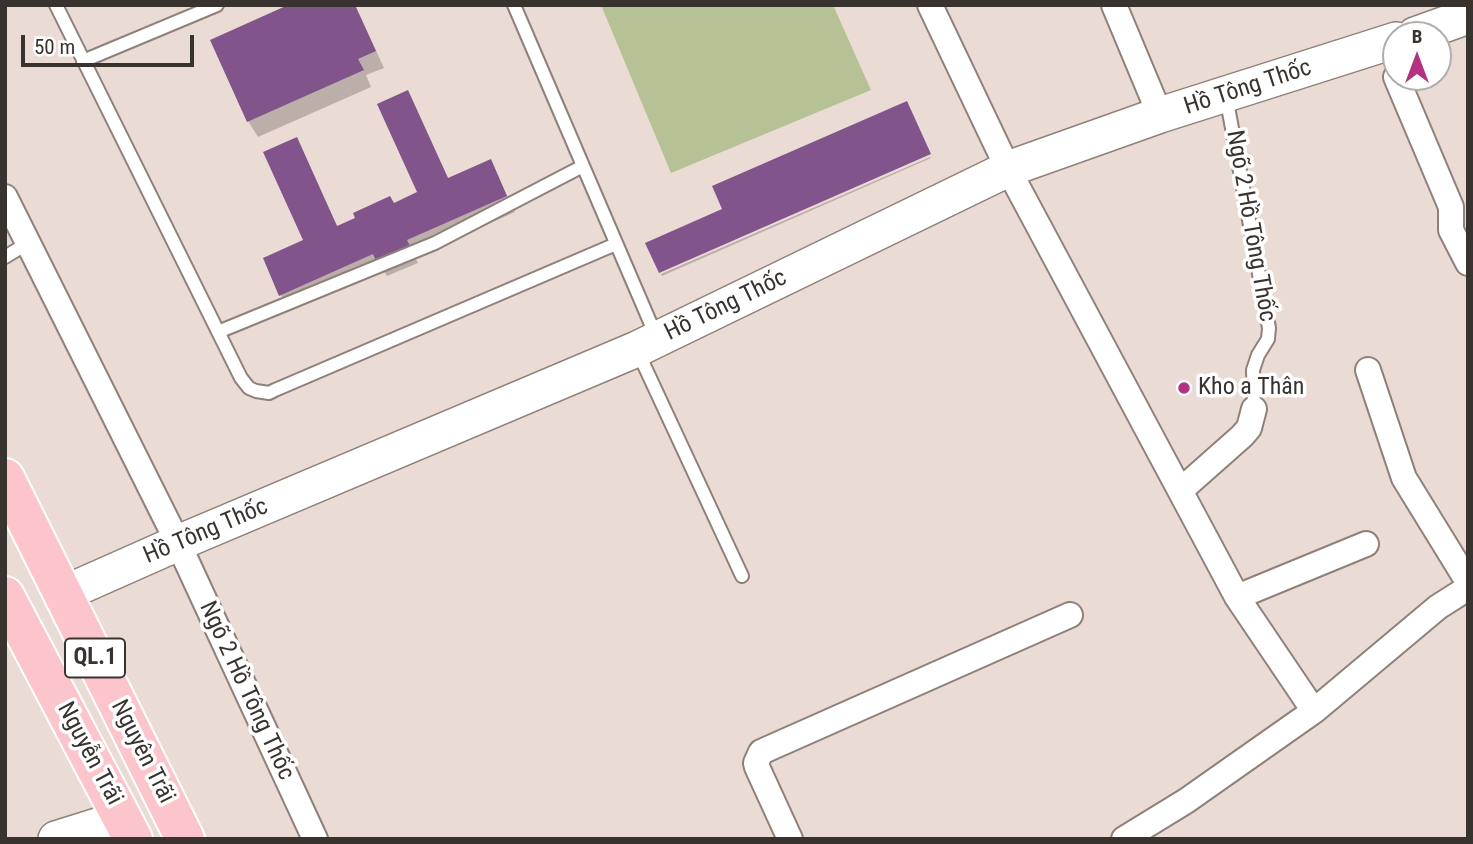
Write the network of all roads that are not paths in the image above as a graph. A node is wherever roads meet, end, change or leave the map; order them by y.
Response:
1 (56, 5) edge
2 (217, 5) edge
3 (514, 5) edge
4 (930, 5) edge
5 (1114, 5) edge
6 (1382, 45) edge
7 (83, 61) junction
8 (1402, 91) edge
9 (1226, 95) junction
10 (1160, 115) junction
11 (583, 166) junction
12 (1008, 169) junction
13 (5, 197) edge
14 (29, 243) junction
15 (616, 244) junction
16 (5, 257) edge
17 (1468, 263) edge
18 (218, 332) junction
19 (647, 344) junction
20 (1368, 370) dead end
21 (1254, 409) joint
22 (5, 478) edge
23 (1181, 490) junction
24 (178, 543) junction
25 (1366, 544) dead end
26 (743, 576) dead end
27 (1468, 582) edge
28 (1468, 588) edge
29 (63, 594) junction
30 (1237, 597) junction
31 (8, 609) edge
32 (1070, 615) dead end
33 (1314, 711) junction
34 (165, 797) junction
35 (128, 828) edge
36 (56, 839) edge
37 (185, 839) edge
38 (315, 839) edge
39 (790, 839) edge
40 (1124, 839) edge

1 - 7 lane
2 - 7 lane
3 - 11 lane
4 - 12 street
5 - 10 street
6 - 9 street, Hồ Tông Thốc
7 - 18 lane
8 - 17 street
9 - 10 street, Hồ Tông Thốc
9 - 21 lane, Ngõ 2 Hồ Tông Thốc
10 - 12 street, Hồ Tông Thốc
11 - 15 lane
11 - 18 lane
12 - 19 street, Hồ Tông Thốc
12 - 23 street
13 - 14 street, Ngõ 2 Hồ Tông Thốc
14 - 16 lane
14 - 24 street, Ngõ 2 Hồ Tông Thốc
15 - 18 lane
15 - 19 lane
19 - 24 street, Hồ Tông Thốc
19 - 26 lane
20 - 27 street
21 - 23 street, Ngõ 2 Hồ Tông Thốc
22 - 29 main road, Nguyên Trãi / QL.1
23 - 30 street
24 - 29 street, Hồ Tông Thốc
24 - 38 street, Ngõ 2 Hồ Tông Thốc
25 - 30 street
28 - 33 street
29 - 31 main road
29 - 34 main road, Nguyên Trãi / QL.1
30 - 33 street
31 - 35 main road, Nguyễn Trãi / QL.1
32 - 39 street
33 - 40 street
34 - 35 main road
34 - 37 main road, Nguyên Trãi / QL.1
35 - 36 street

